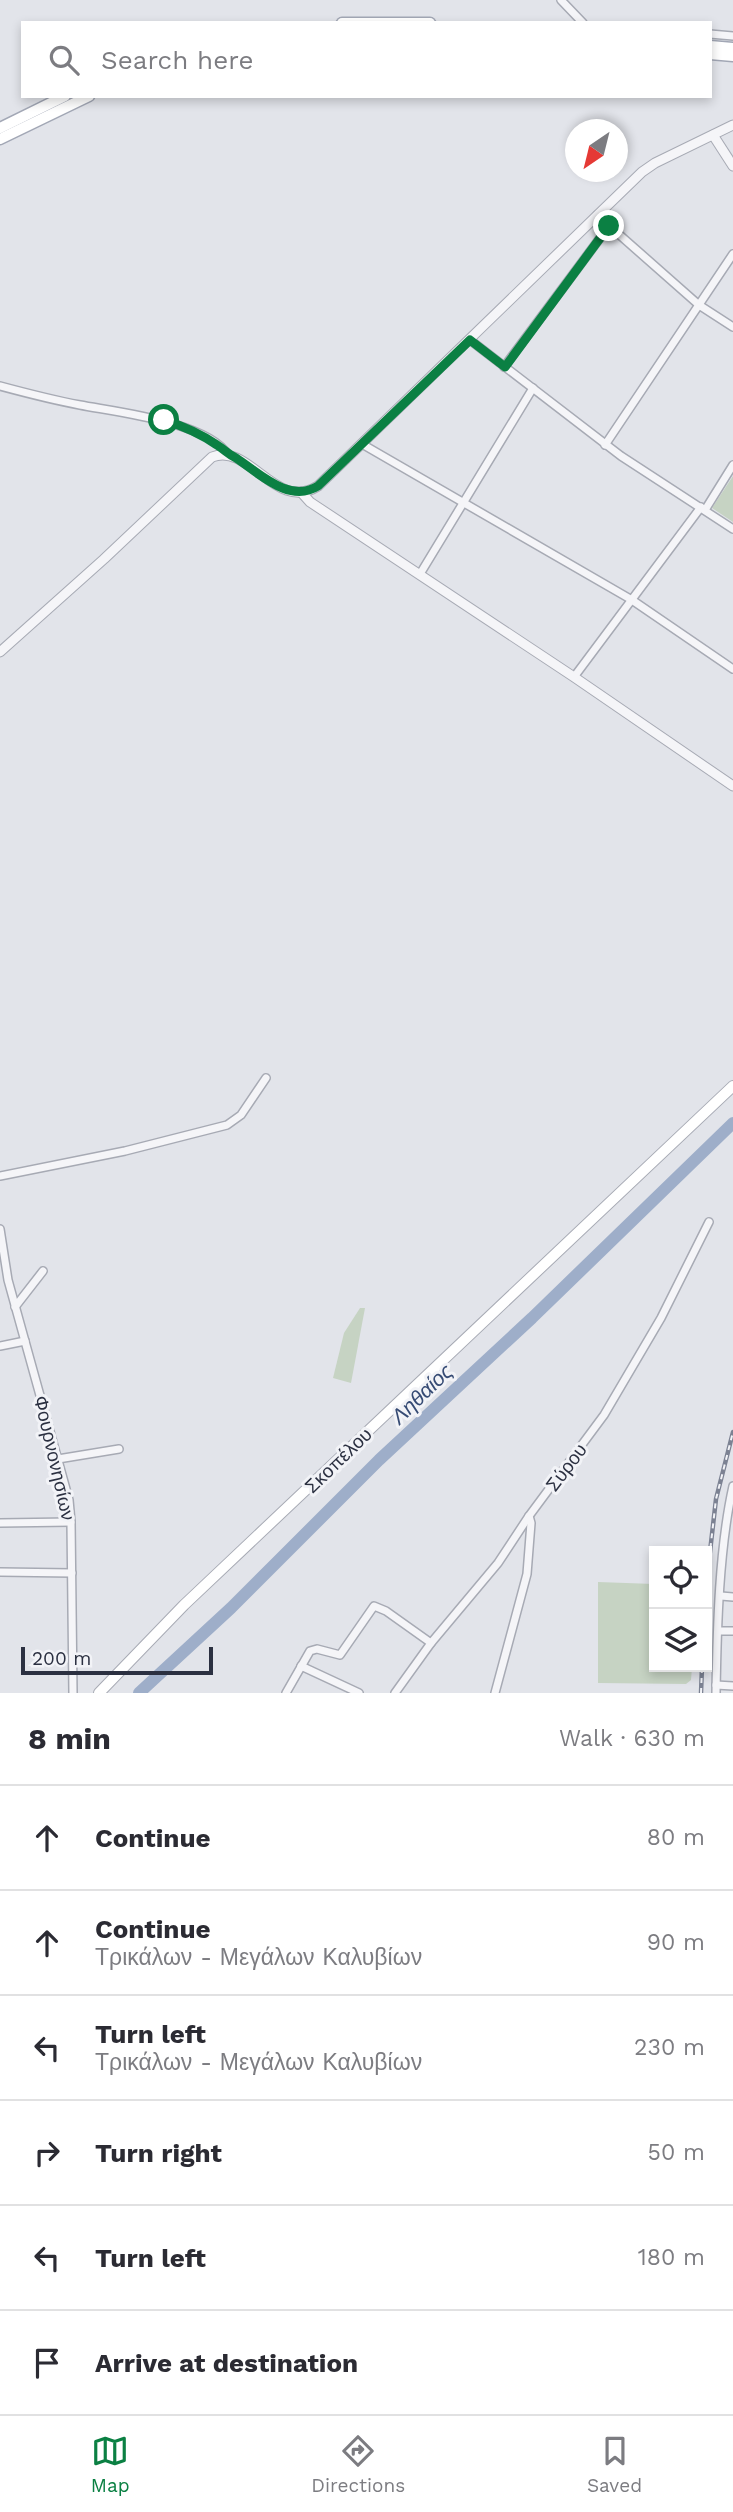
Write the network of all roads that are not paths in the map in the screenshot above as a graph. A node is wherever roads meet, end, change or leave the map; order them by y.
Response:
1 (561, 0) edge
2 (581, 21) edge
3 (712, 34) edge
4 (733, 36) edge
5 (712, 46) edge
6 (733, 48) edge
7 (712, 54) edge
8 (733, 56) edge
9 (61, 98) edge
10 (85, 98) edge
11 (733, 125) edge
12 (0, 128) edge
13 (713, 135) junction
14 (0, 139) edge
15 (733, 166) edge
16 (597, 215) junction
17 (609, 226) junction
18 (733, 254) edge
19 (699, 305) junction
20 (733, 327) edge
21 (470, 340) junction
22 (505, 367) junction
23 (0, 386) edge
24 (533, 388) junction
25 (362, 444) junction
26 (605, 445) junction
27 (228, 455) junction
28 (733, 465) edge
29 (301, 492) junction
30 (463, 503) junction
31 (703, 509) junction
32 (733, 529) edge
33 (420, 574) junction
34 (632, 600) junction
35 (0, 652) edge
36 (733, 669) edge
37 (574, 677) junction
38 (733, 786) edge
39 (266, 1078) dead end
40 (733, 1086) edge
41 (0, 1176) edge
42 (709, 1222) dead end
43 (0, 1229) edge
44 (43, 1271) dead end
45 (15, 1307) junction
46 (25, 1340) junction
47 (0, 1346) edge
48 (119, 1449) dead end
49 (58, 1460) junction
50 (733, 1486) edge
51 (732, 1497) edge
52 (529, 1516) junction
53 (71, 1522) junction
54 (0, 1523) edge
55 (730, 1530) edge
56 (723, 1564) junction
57 (733, 1565) edge
58 (0, 1572) edge
59 (72, 1573) junction
60 (721, 1597) junction
61 (733, 1597) edge
62 (719, 1631) junction
63 (733, 1631) edge
64 (431, 1643) junction
65 (301, 1666) junction
66 (733, 1686) edge
67 (716, 1689) edge
68 (73, 1693) edge
69 (99, 1693) edge
70 (286, 1693) edge
71 (359, 1693) edge
72 (395, 1693) edge
73 (495, 1693) edge

1 - 2 street
3 - 4 street
5 - 6 main road
7 - 8 main road
9 - 12 main road
10 - 14 main road
11 - 13 street
13 - 15 street
13 - 16 street
16 - 17 street
16 - 21 street
17 - 19 street
17 - 22 street
18 - 19 street
19 - 20 street
19 - 26 street
21 - 22 street
21 - 25 street
22 - 24 street
23 - 27 street
24 - 26 street
24 - 30 street
25 - 29 street
25 - 30 street
26 - 31 street
27 - 29 street
27 - 35 street
28 - 31 street
29 - 33 street
30 - 33 street
30 - 34 street
31 - 32 street
31 - 34 street
33 - 37 street
34 - 36 street
34 - 37 street
37 - 38 street
39 - 41 street
40 - 69 main road, Σκοπέλου
42 - 52 street, Σύρου
43 - 45 street, Φουρνονησίων
44 - 45 street
45 - 46 street, Φουρνονησίων
46 - 47 street
46 - 49 street, Φουρνονησίων
48 - 49 street
49 - 53 street, Φουρνονησίων
50 - 51 street
51 - 55 street
52 - 64 street, Σύρου
52 - 73 street
53 - 54 street
53 - 59 street, Φουρνονησίων
55 - 56 street
56 - 57 street
56 - 60 street
58 - 59 street
59 - 68 street, Φουρνονησίων
60 - 61 street
60 - 62 street
62 - 63 street
62 - 67 street
64 - 65 street
64 - 72 street, Σύρου
65 - 70 street
65 - 71 street
66 - 67 street

